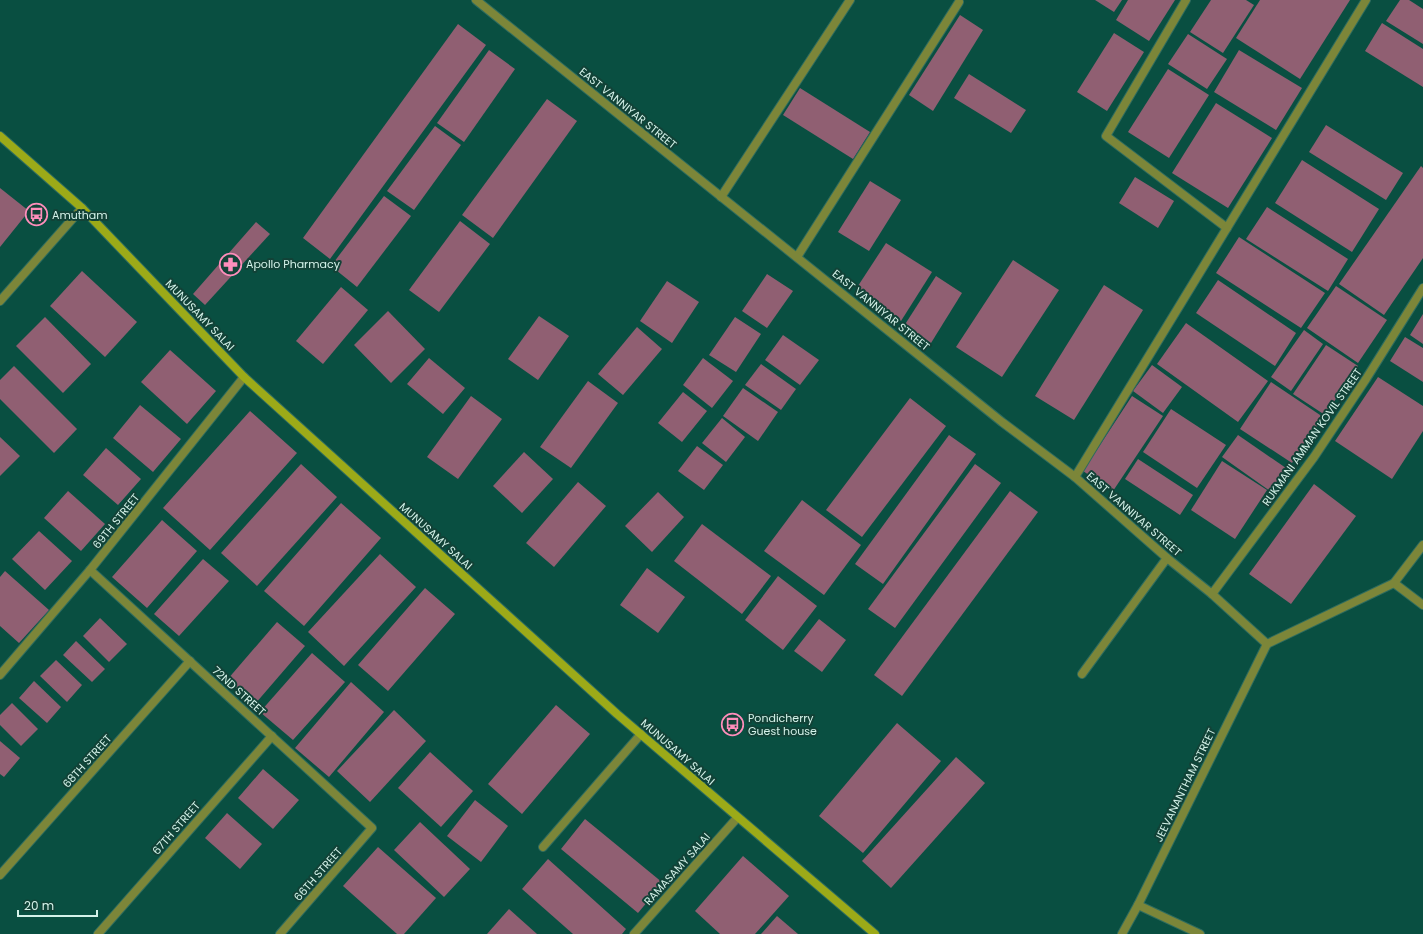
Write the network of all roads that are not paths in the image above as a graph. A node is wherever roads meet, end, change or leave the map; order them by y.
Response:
1 (476, 0) edge
2 (850, 0) edge
3 (1186, 0) edge
4 (1366, 0) edge
5 (959, 2) dead end
6 (0, 136) edge
7 (721, 198) junction
8 (82, 208) junction
9 (1227, 228) junction
10 (796, 257) junction
11 (1423, 288) edge
12 (0, 301) edge
13 (244, 377) junction
14 (1075, 477) junction
15 (1423, 545) edge
16 (1167, 558) junction
17 (90, 570) junction
18 (1394, 583) junction
19 (1212, 594) junction
20 (1423, 605) edge
21 (1267, 644) junction
22 (190, 661) junction
23 (1082, 674) dead end
24 (0, 675) edge
25 (641, 734) junction
26 (272, 736) junction
27 (737, 818) junction
28 (372, 828) joint
29 (543, 846) dead end
30 (0, 875) edge
31 (1138, 904) junction
32 (98, 934) edge
33 (280, 934) edge
34 (634, 934) edge
35 (875, 934) edge
36 (1122, 934) edge
37 (1200, 934) edge

1 - 7 street, EAST VANNIYAR STREET
2 - 7 street
3 - 9 street
4 - 9 street
5 - 10 street
6 - 8 main road, MUNUSAMY SALAI
7 - 10 street, EAST VANNIYAR STREET
8 - 12 street
8 - 13 main road, MUNUSAMY SALAI
9 - 14 street
10 - 14 street, EAST VANNIYAR STREET
11 - 19 street, RUKMANI AMMAN KOVIL STREET
13 - 17 street, 69TH STREET
13 - 25 main road, MUNUSAMY SALAI
14 - 16 street, EAST VANNIYAR STREET
15 - 18 street
16 - 19 street, EAST VANNIYAR STREET
16 - 23 street
17 - 22 street, 72ND STREET
17 - 24 street, 69TH STREET
18 - 20 street
18 - 21 street
19 - 21 street, EAST VANNIYAR STREET
21 - 31 street, JEEVANANTHAM STREET
22 - 26 street, 72ND STREET
22 - 30 street, 68TH STREET
25 - 27 main road, MUNUSAMY SALAI
25 - 29 street
26 - 28 street, 72ND STREET
26 - 32 street, 67TH STREET
27 - 34 street, RAMASAMY SALAI
27 - 35 main road, MUNUSAMY SALAI
28 - 33 street, 66TH STREET
31 - 36 street, JEEVANANTHAM STREET
31 - 37 street

